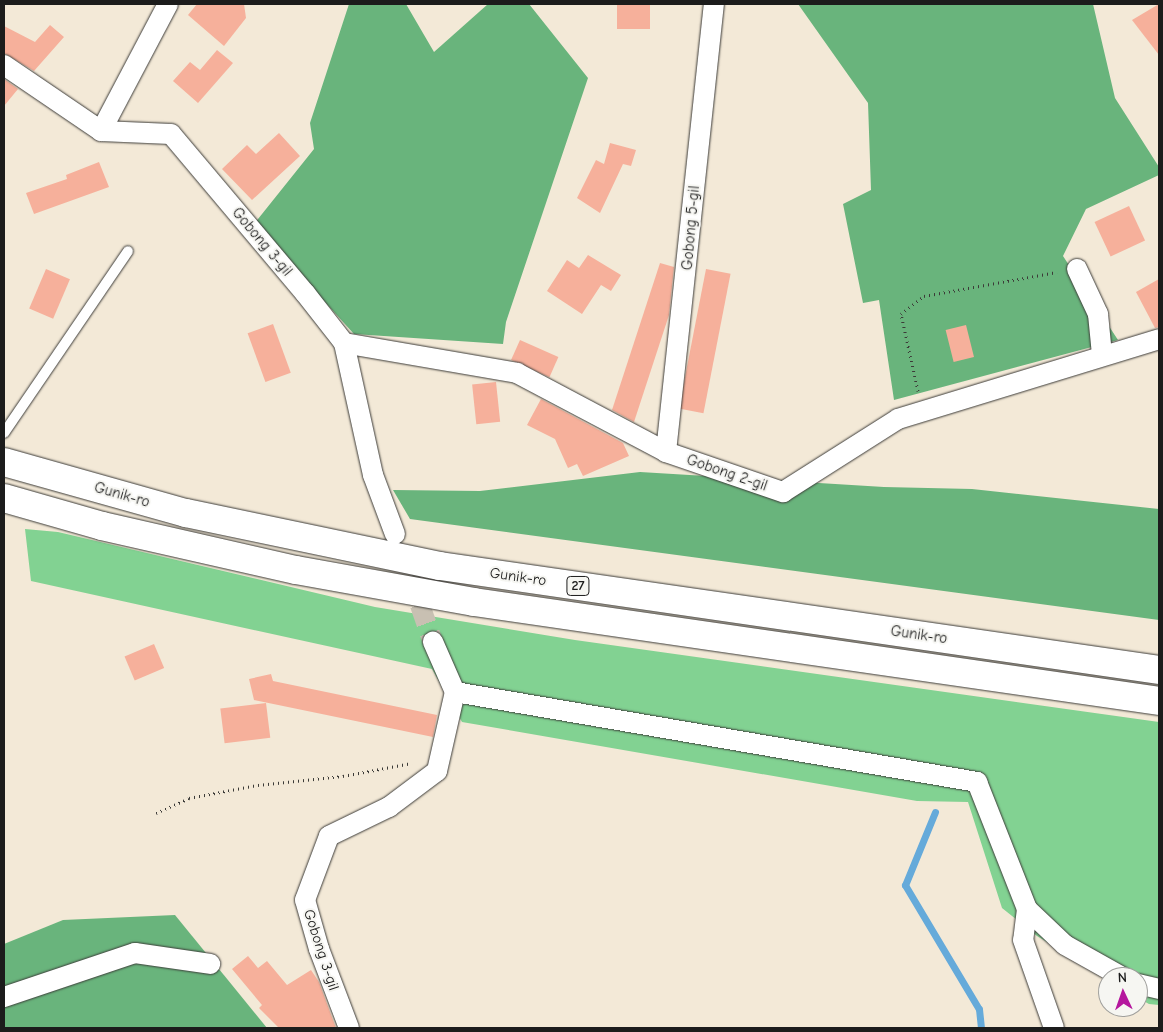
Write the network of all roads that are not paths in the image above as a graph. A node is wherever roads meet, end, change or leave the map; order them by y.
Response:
1 (168, 4) edge
2 (714, 4) edge
3 (4, 65) edge
4 (101, 131) junction
5 (128, 251) dead end
6 (1077, 269) road end
7 (1159, 339) edge
8 (344, 343) junction
9 (1102, 355) junction
10 (4, 433) edge
11 (666, 452) junction
12 (4, 462) edge
13 (4, 498) edge
14 (395, 534) tunnel mouth
15 (433, 642) tunnel mouth
16 (1159, 670) edge
17 (455, 692) junction
18 (1159, 701) edge
19 (1027, 909) junction
20 (210, 964) dead end
21 (1104, 967) edge
22 (4, 997) edge
23 (349, 1028) edge
24 (1054, 1028) edge

1 - 4 street
2 - 11 street, Gobong 5-gil
3 - 4 street
4 - 8 street, Gobong 3-gil
5 - 10 lane
6 - 9 street
7 - 9 street, Gobong 2-gil
8 - 11 street, Gobong 2-gil
8 - 14 street, Gobong 3-gil
9 - 11 street, Gobong 2-gil
12 - 16 highway, Gunik-ro / 27
13 - 18 highway, Gunik-ro / 27
15 - 17 street
17 - 19 street
17 - 23 street, Gobong 3-gil
19 - 21 street
19 - 24 street
20 - 22 street

